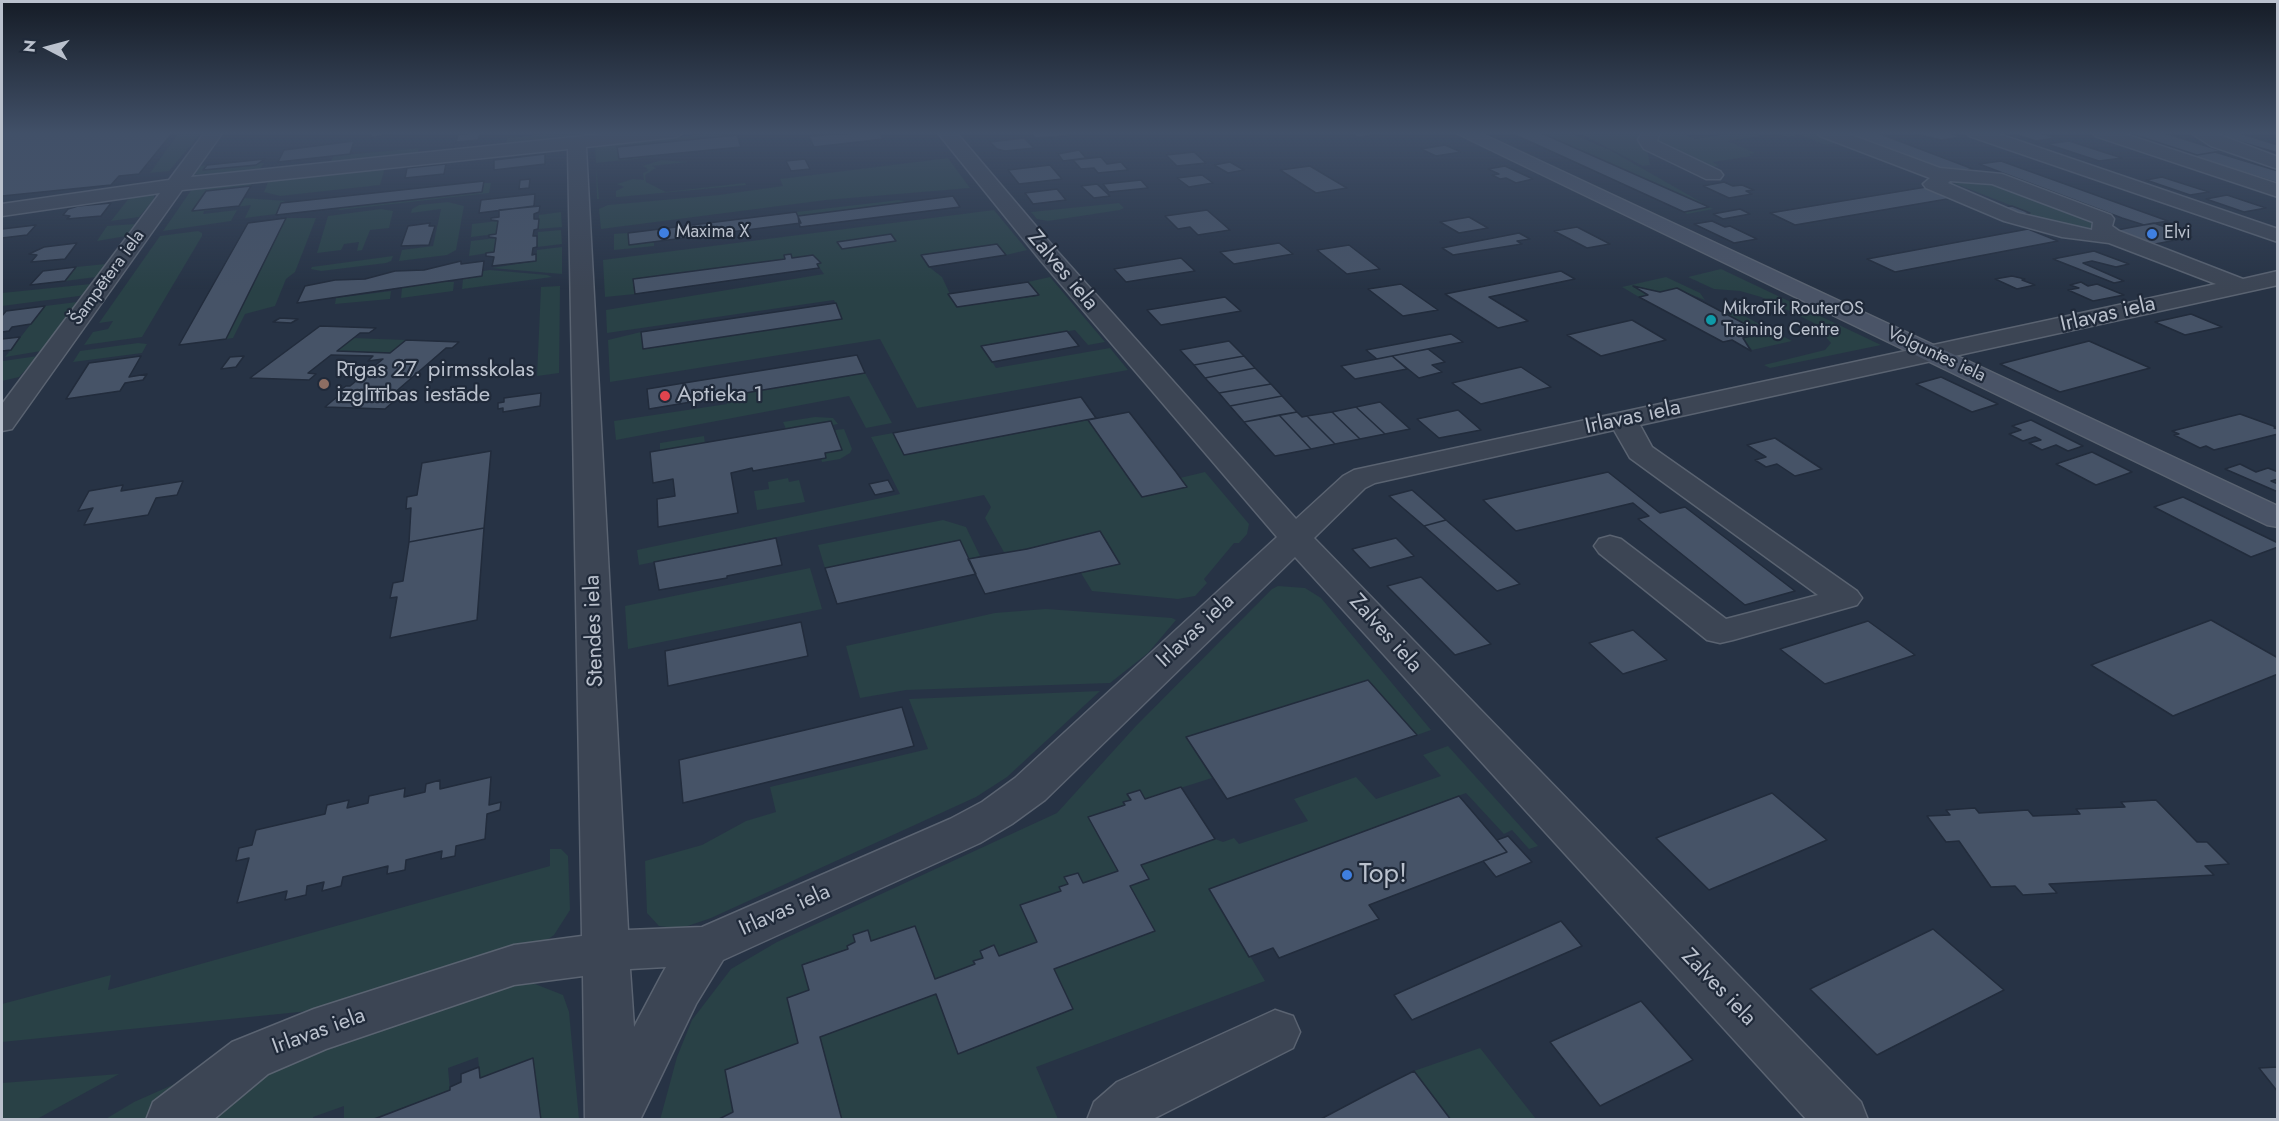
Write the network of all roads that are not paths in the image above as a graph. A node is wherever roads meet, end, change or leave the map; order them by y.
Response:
1 (173, 184) edge
2 (175, 184) edge
3 (579, 184) edge
4 (990, 184) edge
5 (1574, 184) edge
6 (1934, 184) edge
7 (2012, 184) edge
8 (2127, 184) edge
9 (2256, 184) edge
10 (2277, 191) edge
11 (2, 210) edge
12 (2275, 234) edge
13 (2111, 236) junction
14 (2277, 278) edge
15 (2241, 286) junction
16 (1933, 354) junction
17 (1623, 420) junction
18 (2, 423) edge
19 (1588, 428) junction
20 (1640, 452) junction
21 (2277, 518) edge
22 (1295, 538) junction
23 (1610, 546) dead end
24 (706, 946) junction
25 (604, 953) junction
26 (1275, 1032) dead end
27 (172, 1119) edge
28 (612, 1119) edge
29 (1113, 1119) edge
30 (1842, 1119) edge

1 - 11 street
2 - 18 street, Šampētera iela
3 - 25 street, Stendes iela
4 - 22 street, Zalves iela
5 - 16 street, Volguntes iela
6 - 13 street
7 - 13 street
8 - 12 street
9 - 10 street
13 - 15 street
14 - 15 street, Irlavas iela
15 - 16 street, Irlavas iela
16 - 17 street, Irlavas iela
16 - 21 street, Volguntes iela
17 - 19 street, Irlavas iela
17 - 20 street
19 - 20 street
19 - 22 street, Irlavas iela
20 - 23 street
22 - 24 street, Irlavas iela
22 - 30 street, Zalves iela
24 - 25 street, Irlavas iela
24 - 28 street
25 - 27 street, Irlavas iela
25 - 28 street, Stendes iela
26 - 29 street

